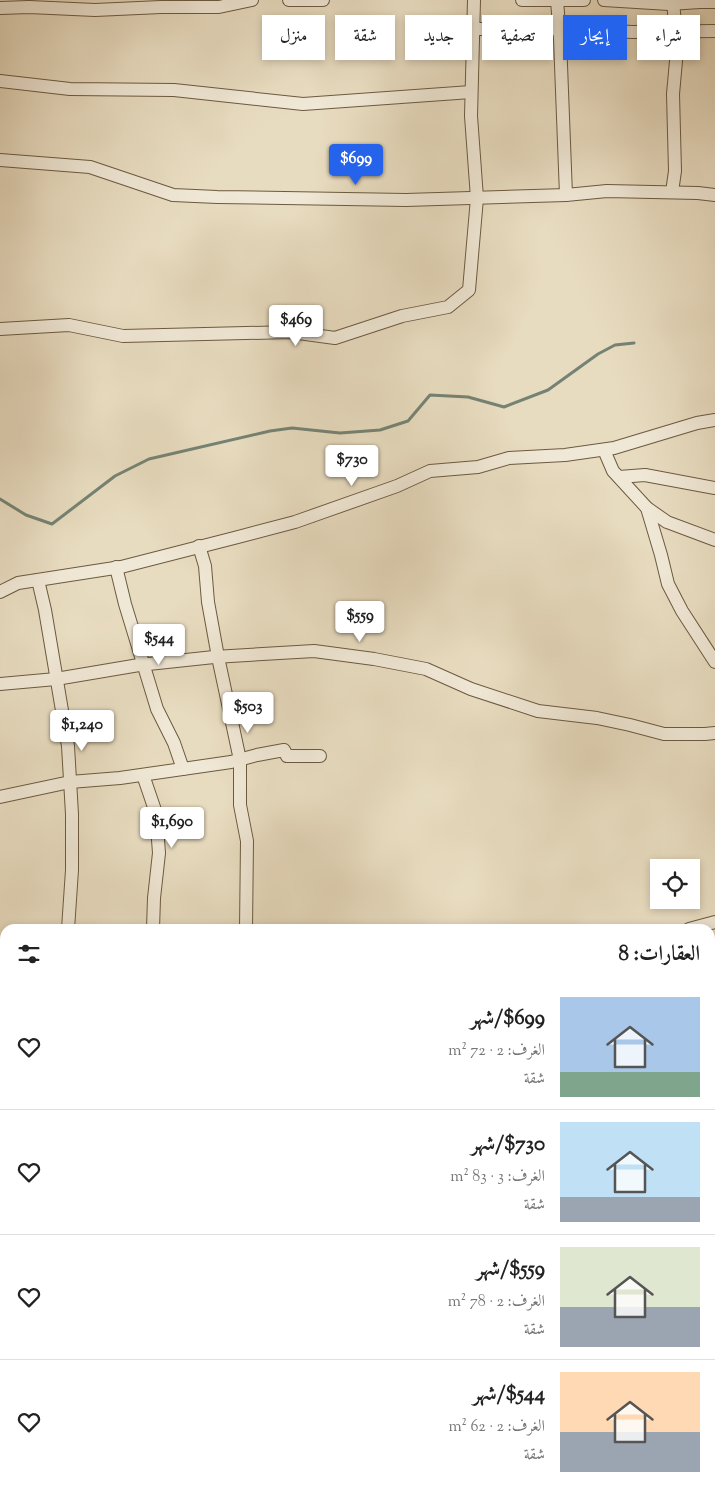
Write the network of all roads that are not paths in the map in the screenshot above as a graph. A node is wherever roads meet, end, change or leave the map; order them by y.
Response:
1 (252, 0) edge
2 (289, 0) edge
3 (323, 0) edge
4 (474, 0) edge
5 (522, 0) edge
6 (557, 0) edge
7 (584, 0) edge
8 (604, 0) edge
9 (673, 2) edge
10 (715, 2) edge
11 (0, 8) edge
12 (674, 15) edge
13 (473, 28) junction
14 (559, 29) junction
15 (700, 31) edge
16 (715, 31) edge
17 (637, 32) edge
18 (676, 60) edge
19 (0, 81) edge
20 (471, 92) junction
21 (0, 160) edge
22 (672, 192) junction
23 (566, 195) junction
24 (715, 195) edge
25 (477, 198) junction
26 (0, 329) edge
27 (715, 420) edge
28 (604, 450) junction
29 (619, 477) junction
30 (715, 488) edge
31 (648, 508) junction
32 (715, 540) edge
33 (199, 546) junction
34 (116, 568) junction
35 (38, 580) junction
36 (0, 592) edge
37 (218, 657) junction
38 (715, 662) edge
39 (144, 664) junction
40 (56, 679) junction
41 (0, 684) edge
42 (715, 733) edge
43 (320, 756) dead end
44 (240, 760) junction
45 (183, 770) junction
46 (143, 775) junction
47 (70, 782) junction
48 (0, 797) edge
49 (68, 924) edge
50 (153, 924) edge
51 (246, 924) edge

1 - 11 street
2 - 3 street
4 - 13 street
5 - 6 street
6 - 7 street
6 - 14 street
8 - 9 street
9 - 10 street
9 - 12 street
13 - 14 street
13 - 20 street
14 - 17 street
14 - 23 street
15 - 16 street
18 - 22 street
19 - 20 street
20 - 25 street
21 - 25 street
22 - 23 street
22 - 24 street
23 - 25 street
25 - 26 street
27 - 28 street
28 - 29 street
28 - 33 street
29 - 30 street
29 - 31 street
31 - 32 street
31 - 38 street
33 - 34 street
33 - 37 street
34 - 35 street
34 - 39 street
35 - 36 street
35 - 40 street
37 - 39 street
37 - 42 street
37 - 44 street
39 - 40 street
39 - 45 street
40 - 41 street
40 - 47 street
43 - 44 street
44 - 45 street
44 - 51 street
45 - 46 street
46 - 47 street
46 - 50 street
47 - 48 street
47 - 49 street

